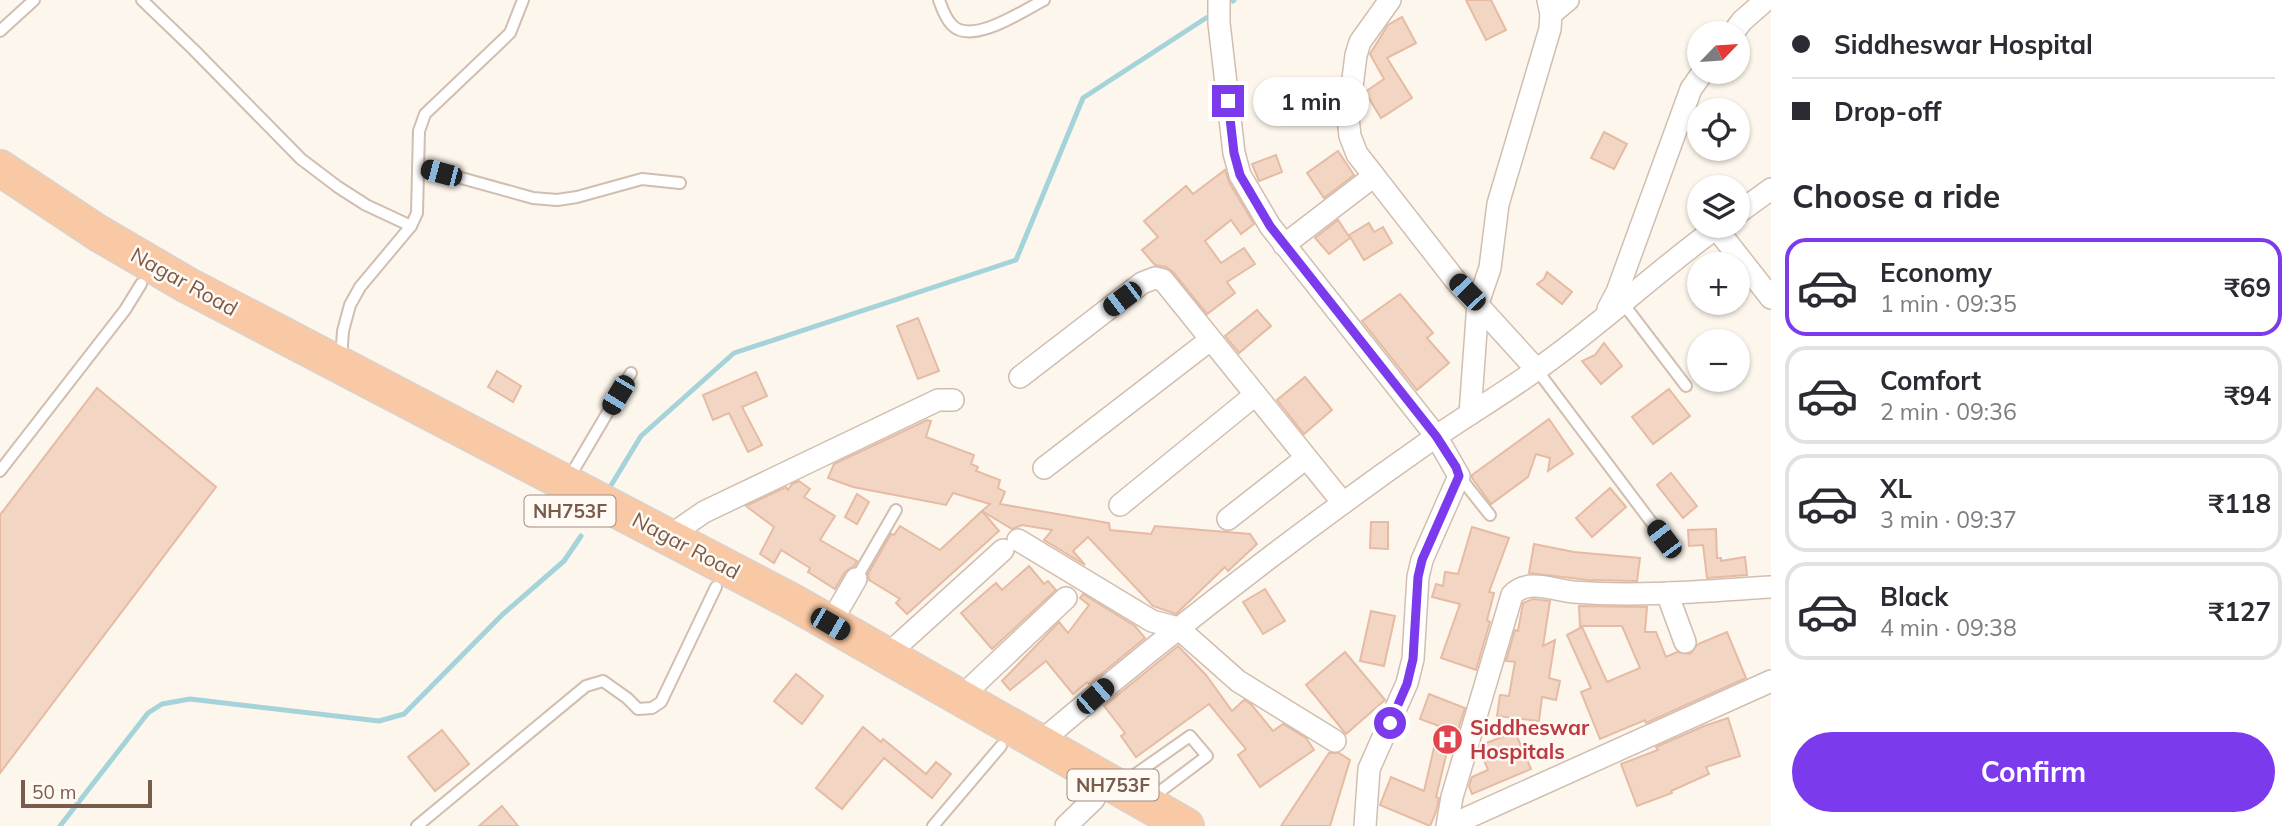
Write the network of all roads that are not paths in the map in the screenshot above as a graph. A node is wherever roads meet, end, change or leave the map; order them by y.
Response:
1 (34, 0) edge
2 (142, 0) edge
3 (523, 0) edge
4 (939, 0) edge
5 (1044, 0) edge
6 (1219, 0) edge
7 (1390, 0) edge
8 (1766, 0) edge
9 (1555, 5) edge
10 (1742, 21) edge
11 (0, 31) edge
12 (1695, 84) edge
13 (418, 166) junction
14 (0, 168) edge
15 (1374, 176) junction
16 (680, 183) dead end
17 (1771, 189) edge
18 (0, 197) edge
19 (1750, 204) edge
20 (411, 226) junction
21 (1703, 238) edge
22 (1726, 238) edge
23 (1284, 245) junction
24 (141, 284) junction
25 (1771, 298) edge
26 (1622, 302) junction
27 (1478, 303) junction
28 (1605, 317) junction
29 (1210, 340) junction
30 (341, 366) junction
31 (1537, 370) junction
32 (631, 373) dead end
33 (1020, 377) dead end
34 (1686, 386) dead end
35 (1255, 395) junction
36 (953, 400) dead end
37 (1470, 414) junction
38 (1436, 436) junction
39 (1306, 458) junction
40 (1044, 468) dead end
41 (0, 471) edge
42 (1459, 476) junction
43 (589, 496) junction
44 (1343, 503) junction
45 (1120, 505) dead end
46 (896, 510) dead end
47 (1490, 515) dead end
48 (1228, 519) dead end
49 (668, 537) junction
50 (1664, 539) dead end
51 (856, 579) joint
52 (716, 587) junction
53 (1771, 587) edge
54 (1667, 593) junction
55 (1066, 598) dead end
56 (830, 624) junction
57 (1178, 628) junction
58 (1685, 642) dead end
59 (886, 656) junction
60 (1771, 681) edge
61 (960, 698) junction
62 (1335, 741) dead end
63 (1039, 743) junction
64 (1000, 746) junction
65 (1124, 804) edge
66 (417, 826) edge
67 (933, 826) edge
68 (1066, 826) edge
69 (1186, 826) edge
70 (1365, 826) edge
71 (1448, 826) edge

1 - 11 lane
2 - 20 lane
3 - 13 lane
4 - 5 lane
6 - 23 street
7 - 15 street
8 - 10 street
9 - 27 street
12 - 28 street
13 - 16 lane
13 - 20 lane
14 - 30 highway, Nagar Road / NH753F
15 - 23 street
15 - 27 street
17 - 19 street
18 - 24 highway, Nagar Road / NH753F
20 - 30 lane
21 - 26 street
22 - 25 street
23 - 38 street
24 - 41 lane
24 - 52 highway, Nagar Road / NH753F
26 - 28 street
26 - 34 lane
27 - 31 street
27 - 37 street
28 - 31 street
29 - 33 street
29 - 35 street
29 - 40 street
30 - 43 highway, Nagar Road / NH753F
31 - 37 street
31 - 50 lane
32 - 43 lane
35 - 39 street
35 - 45 street
36 - 49 street
37 - 38 street
38 - 42 street
38 - 44 street
39 - 44 street
39 - 48 street
42 - 47 lane
42 - 70 street
43 - 49 highway, Nagar Road / NH753F
44 - 57 street
46 - 51 lane
49 - 56 highway, Nagar Road / NH753F
51 - 56 street
52 - 64 highway, Nagar Road / NH753F
52 - 66 lane
53 - 54 street
54 - 58 street
54 - 71 street
55 - 61 street
56 - 59 highway, Nagar Road / NH753F
57 - 59 street
57 - 62 street
57 - 63 street
59 - 61 highway, Nagar Road / NH753F
60 - 71 street
61 - 63 highway, Nagar Road / NH753F
63 - 65 highway, Nagar Road / NH753F
64 - 65 highway, Nagar Road / NH753F
64 - 67 lane
65 - 65 lane
65 - 68 street
65 - 69 highway, Nagar Road / NH753F

